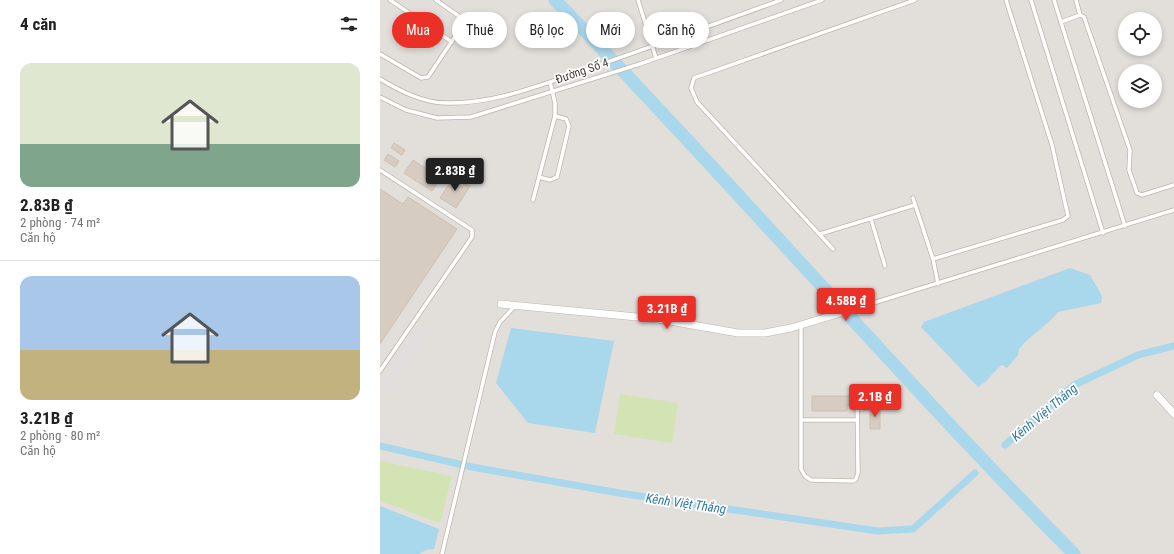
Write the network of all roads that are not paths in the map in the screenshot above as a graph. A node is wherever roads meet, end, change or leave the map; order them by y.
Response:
1 (390, 0) edge
2 (436, 0) edge
3 (638, 0) edge
4 (781, 0) edge
5 (822, 0) edge
6 (915, 0) edge
7 (1006, 0) edge
8 (1030, 0) edge
9 (1054, 0) edge
10 (1076, 0) edge
11 (453, 12) edge
12 (643, 15) edge
13 (1080, 15) junction
14 (1061, 22) junction
15 (709, 26) edge
16 (452, 42) joint
17 (648, 48) edge
18 (654, 48) edge
19 (380, 54) edge
20 (656, 58) junction
21 (380, 79) edge
22 (550, 82) junction
23 (553, 92) junction
24 (380, 97) edge
25 (555, 116) junction
26 (380, 170) edge
27 (539, 177) junction
28 (1174, 185) edge
29 (912, 198) dead end
30 (533, 200) dead end
31 (915, 205) junction
32 (1174, 210) edge
33 (871, 219) junction
34 (1125, 226) junction
35 (1103, 233) junction
36 (820, 234) junction
37 (833, 249) dead end
38 (933, 259) junction
39 (885, 266) dead end
40 (938, 284) junction
41 (501, 304) dead end
42 (515, 305) junction
43 (857, 308) joint
44 (801, 325) junction
45 (380, 371) edge
46 (857, 390) dead end
47 (1158, 395) dead end
48 (1174, 414) edge
49 (801, 420) junction
50 (857, 420) junction
51 (442, 554) edge

1 - 16 lane
2 - 11 lane
3 - 12 lane
4 - 15 lane, Đường Số 4
5 - 20 lane
6 - 36 lane
7 - 38 lane
8 - 35 lane
9 - 14 lane
10 - 13 lane
13 - 14 lane
13 - 28 lane
14 - 34 lane
16 - 19 lane
17 - 22 lane, Đường Số 4
18 - 20 lane
20 - 23 lane
21 - 22 lane, Đường Số 4
22 - 23 lane
23 - 24 lane
23 - 25 lane
25 - 27 lane
25 - 27 lane
26 - 45 lane
27 - 30 lane
29 - 31 lane
31 - 33 lane
31 - 38 lane
32 - 34 lane
33 - 36 lane
33 - 39 lane
34 - 35 lane
35 - 40 lane
36 - 37 lane
38 - 40 lane
40 - 43 lane
41 - 42 street
42 - 44 street
42 - 51 lane
43 - 44 street
44 - 49 lane
46 - 50 lane
47 - 48 street
49 - 50 lane
49 - 50 lane

